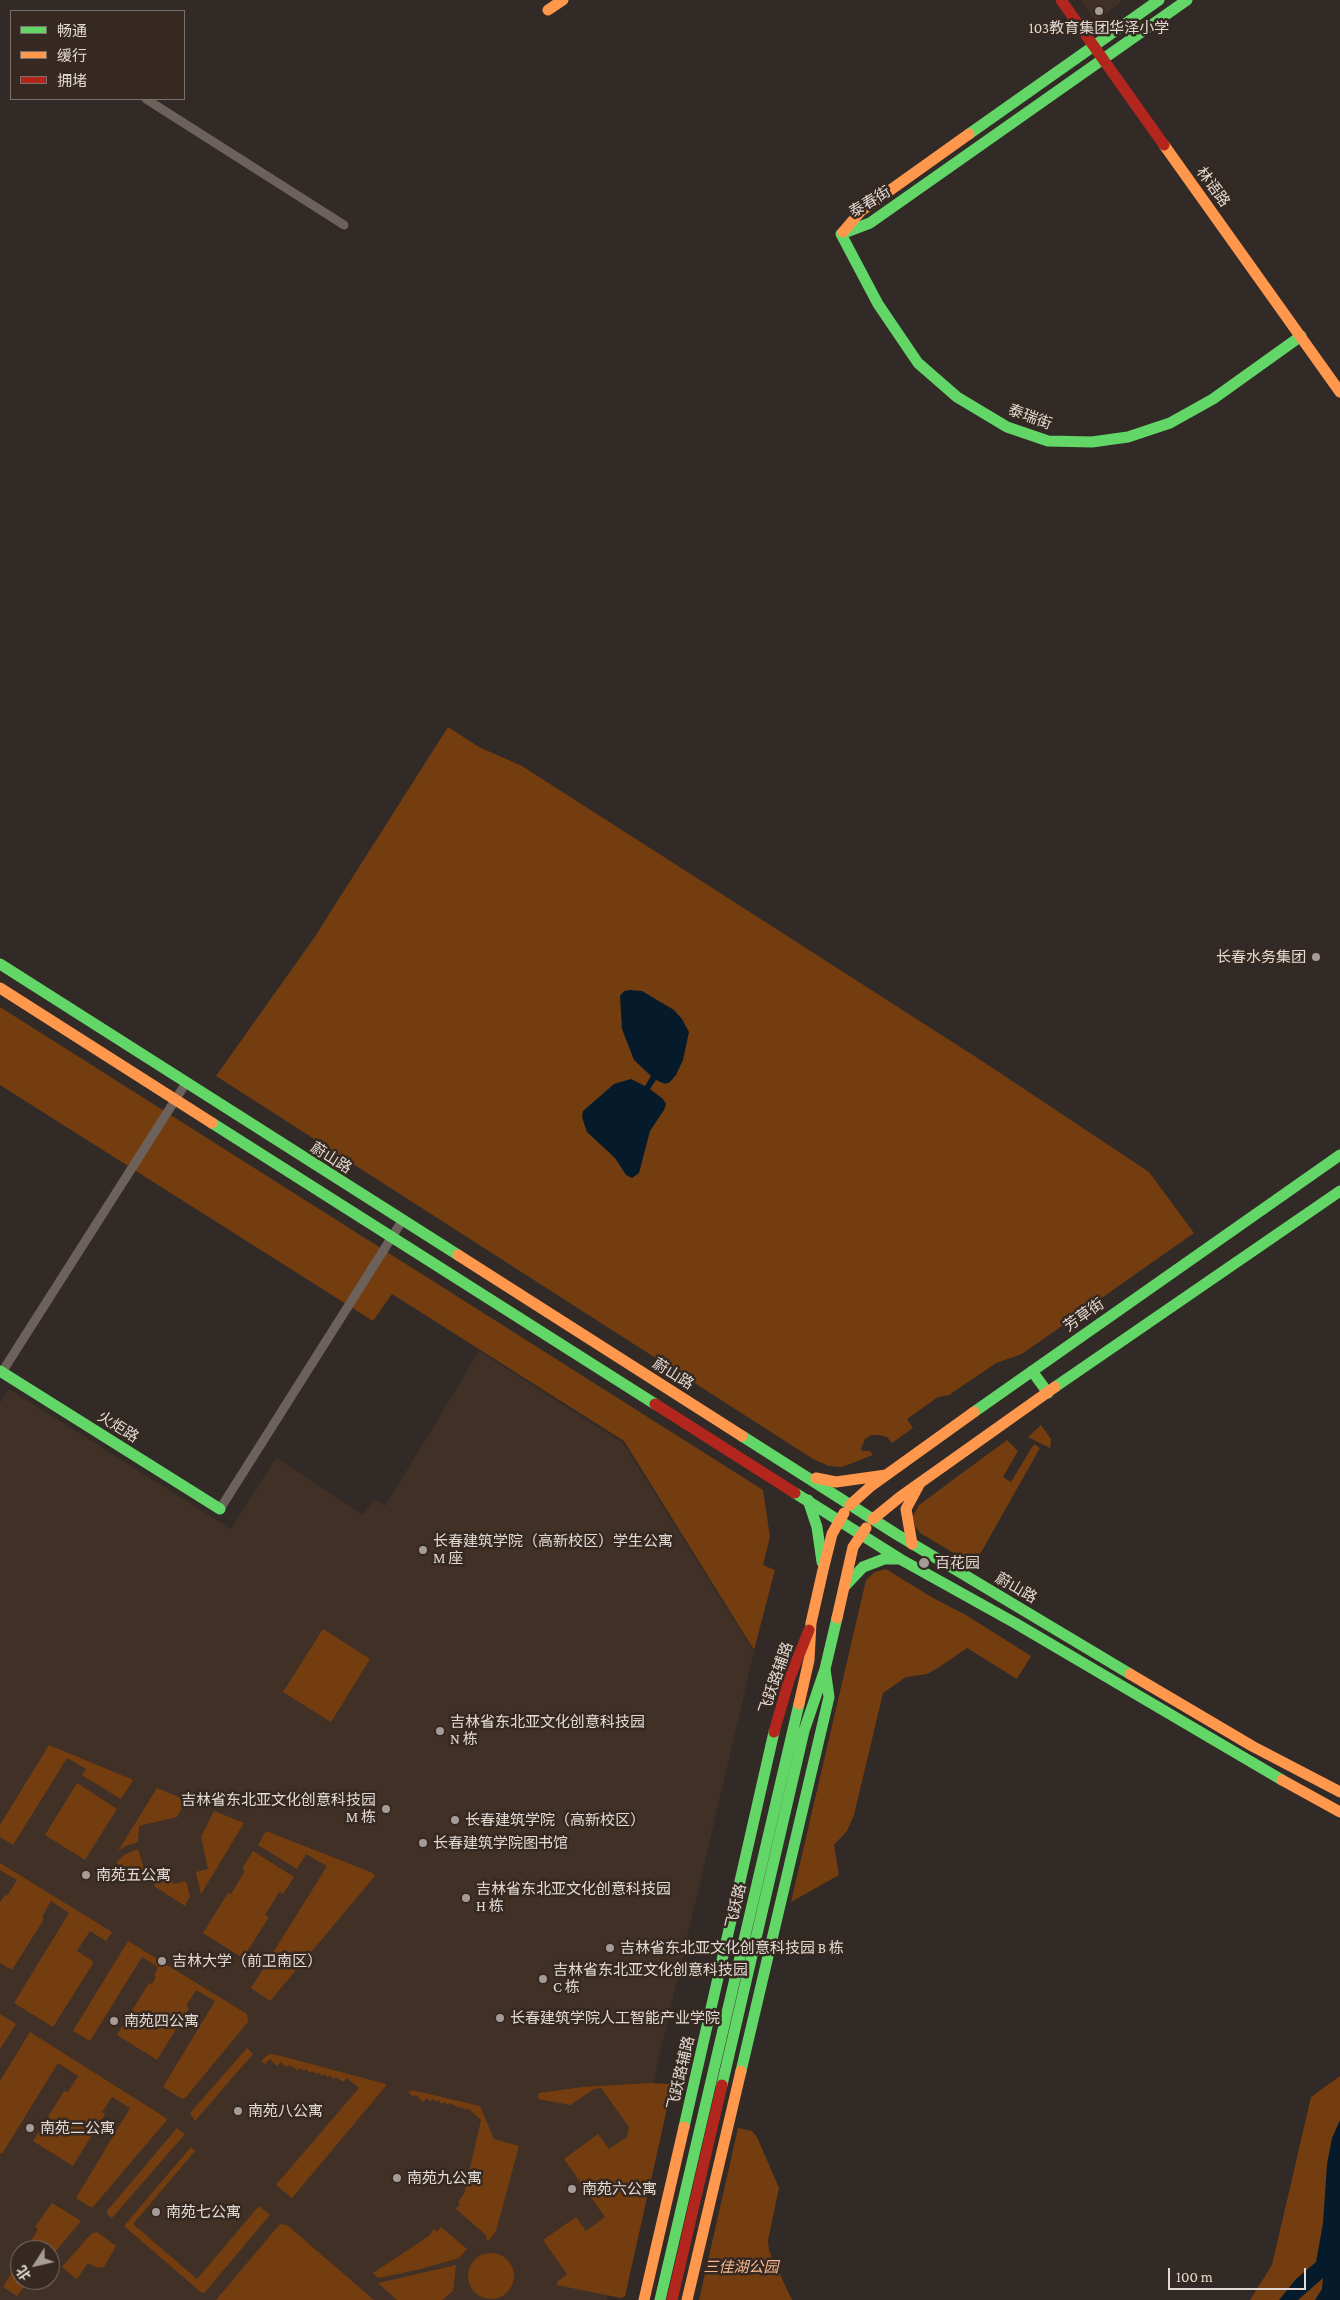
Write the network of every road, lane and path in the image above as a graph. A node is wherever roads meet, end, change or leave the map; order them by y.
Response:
1 (563, 0) edge
2 (1061, 0) edge
3 (1159, 0) edge
4 (1187, 0) edge
5 (548, 10) dead end
6 (1094, 46) junction
7 (1102, 58) junction
8 (148, 100) edge
9 (344, 225) dead end
10 (842, 234) junction
11 (1301, 336) junction
12 (1340, 392) edge
13 (0, 964) edge
14 (0, 988) edge
15 (186, 1083) junction
16 (175, 1099) junction
17 (1340, 1155) edge
18 (1340, 1191) edge
19 (402, 1221) junction
20 (392, 1236) junction
21 (1, 1371) edge
22 (1032, 1371) junction
23 (1048, 1393) junction
24 (886, 1474) junction
25 (806, 1475) junction
26 (920, 1482) junction
27 (808, 1500) junction
28 (850, 1505) junction
29 (220, 1509) joint
30 (873, 1519) junction
31 (839, 1520) junction
32 (862, 1534) junction
33 (912, 1544) junction
34 (900, 1559) junction
35 (823, 1570) junction
36 (845, 1587) junction
37 (812, 1623) junction
38 (825, 1668) junction
39 (1340, 1792) edge
40 (1340, 1812) edge
41 (744, 1865) junction
42 (755, 1894) junction
43 (739, 1960) junction
44 (716, 1991) junction
45 (644, 2300) edge
46 (660, 2300) edge
47 (672, 2300) edge
48 (688, 2300) edge

1 - 5 main road
2 - 6 main road, 林语路
3 - 6 main road, 泰春街
4 - 7 main road, 泰春街
6 - 7 main road, 林语路
6 - 10 main road, 泰春街
7 - 10 main road, 泰春街
7 - 11 main road, 林语路
8 - 9 street
10 - 11 main road, 泰瑞街
11 - 12 main road, 林语路
13 - 15 main road, 蔚山路
14 - 16 main road, 蔚山路
15 - 16 street
15 - 19 main road, 蔚山路
16 - 20 main road, 蔚山路
16 - 21 street
17 - 22 main road, 芳草街
18 - 23 main road
19 - 20 street
19 - 25 main road, 蔚山路
20 - 27 main road, 蔚山路
20 - 29 street
21 - 29 main road, 火炬路
22 - 23 main road
22 - 24 main road, 芳草街
23 - 26 main road
24 - 25 main road
24 - 28 main road, 芳草街
25 - 28 main road, 蔚山路
26 - 30 main road
26 - 33 main road
27 - 31 main road, 蔚山路
27 - 35 main road
28 - 30 main road, 蔚山路
28 - 31 main road, 芳草街
30 - 32 main road, 飞跃路
30 - 33 main road, 蔚山路
31 - 32 main road, 蔚山路
31 - 35 main road, 飞跃路
32 - 34 main road, 蔚山路
32 - 36 main road, 飞跃路
33 - 39 main road, 蔚山路
34 - 36 main road
34 - 40 main road, 蔚山路
35 - 37 main road, 飞跃路
36 - 38 main road, 飞跃路
37 - 41 main road, 飞跃路辅路
37 - 42 main road, 飞跃路
38 - 47 main road, 飞跃路
38 - 48 main road
41 - 42 main road
41 - 44 main road, 飞跃路辅路
42 - 43 main road, 飞跃路
43 - 44 main road
43 - 46 main road, 飞跃路
44 - 45 main road, 飞跃路辅路

